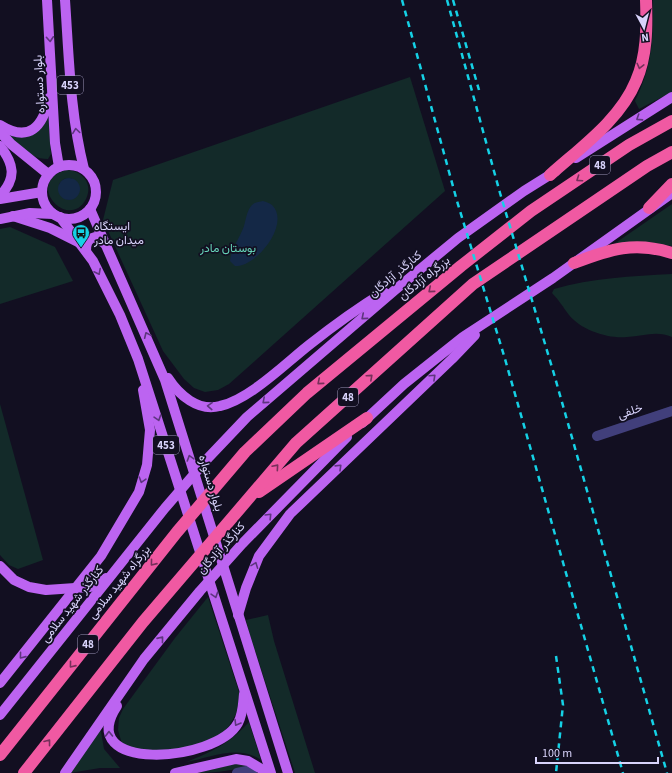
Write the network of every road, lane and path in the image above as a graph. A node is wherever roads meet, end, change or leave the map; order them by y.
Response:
1 (47, 0) edge
2 (65, 0) edge
3 (646, 0) edge
4 (52, 83) junction
5 (672, 97) edge
6 (672, 121) edge
7 (0, 125) edge
8 (0, 132) edge
9 (0, 146) edge
10 (672, 152) edge
11 (59, 166) junction
12 (84, 169) junction
13 (48, 174) junction
14 (550, 175) junction
15 (672, 184) edge
16 (42, 192) junction
17 (672, 193) edge
18 (0, 196) edge
19 (0, 199) edge
20 (649, 208) junction
21 (90, 209) junction
22 (13, 216) junction
23 (57, 216) junction
24 (0, 219) edge
25 (104, 243) junction
26 (83, 248) junction
27 (672, 253) edge
28 (574, 263) junction
29 (416, 272) junction
30 (488, 320) junction
31 (138, 359) junction
32 (160, 368) junction
33 (672, 411) edge
34 (367, 418) junction
35 (597, 436) dead end
36 (217, 485) joint
37 (245, 502) junction
38 (165, 508) joint
39 (121, 563) junction
40 (0, 566) edge
41 (238, 615) junction
42 (144, 659) junction
43 (0, 683) edge
44 (244, 686) junction
45 (0, 715) edge
46 (0, 755) edge
47 (117, 756) dead end
48 (142, 764) dead end
49 (24, 773) edge
50 (65, 773) edge
51 (175, 773) edge
52 (237, 773) edge
53 (252, 773) edge
54 (268, 773) edge
55 (271, 773) edge
56 (288, 773) edge

1 -> 4 main road, بلوار دستواره / 453
12 -> 2 main road, 453
3 -> 14 highway
4 - 7 main road
4 - 11 main road, بلوار دستواره / 453
5 -> 14 main road, کنارگذر آزادگان
6 -> 36 highway, بزرگراه آزادگان / 48
8 - 13 main road
9 - 18 main road
37 -> 10 highway, 48
11 - 12 main road
11 - 13 main road
12 - 21 main road
13 - 16 main road
14 - 29 main road, کنارگذر آزادگان
15 - 20 highway
16 - 19 main road
16 - 23 main road
17 - 20 main road, کنارگذر آزادگان
20 - 28 main road, کنارگذر آزادگان
21 - 23 main road
21 - 25 main road, بلوار دستواره / 453
22 - 23 main road
22 - 24 main road
22 - 26 main road
23 - 26 main road, 453
25 - 26 main road
32 -> 25 main road, بلوار دستواره / 453
26 -> 31 main road, 453
27 - 28 highway
28 - 30 main road, کنارگذر آزادگان
29 -> 32 main road
29 -> 38 main road, کنارگذر آزادگان
30 - 34 main road, کنارگذر آزادگان
41 -> 30 main road
31 -> 43 main road
31 -> 44 main road, 453
41 -> 32 main road, بلوار دستواره / 453
33 - 35 street, خلفی
34 - 37 highway
42 -> 34 main road, کنارگذر آزادگان
36 -> 46 highway, بزرگراه شهید سلامی / 48
49 -> 37 highway, 48
38 - 39 main road, کنارگذر شهید سلامی
39 - 40 main road
39 - 45 main road, کنارگذر شهید سلامی
41 - 56 main road, بلوار دستواره / 453
47 -> 42 main road
42 - 50 main road
44 -> 48 main road
44 - 55 main road, 453
51 - 54 main road
52 - 53 street

